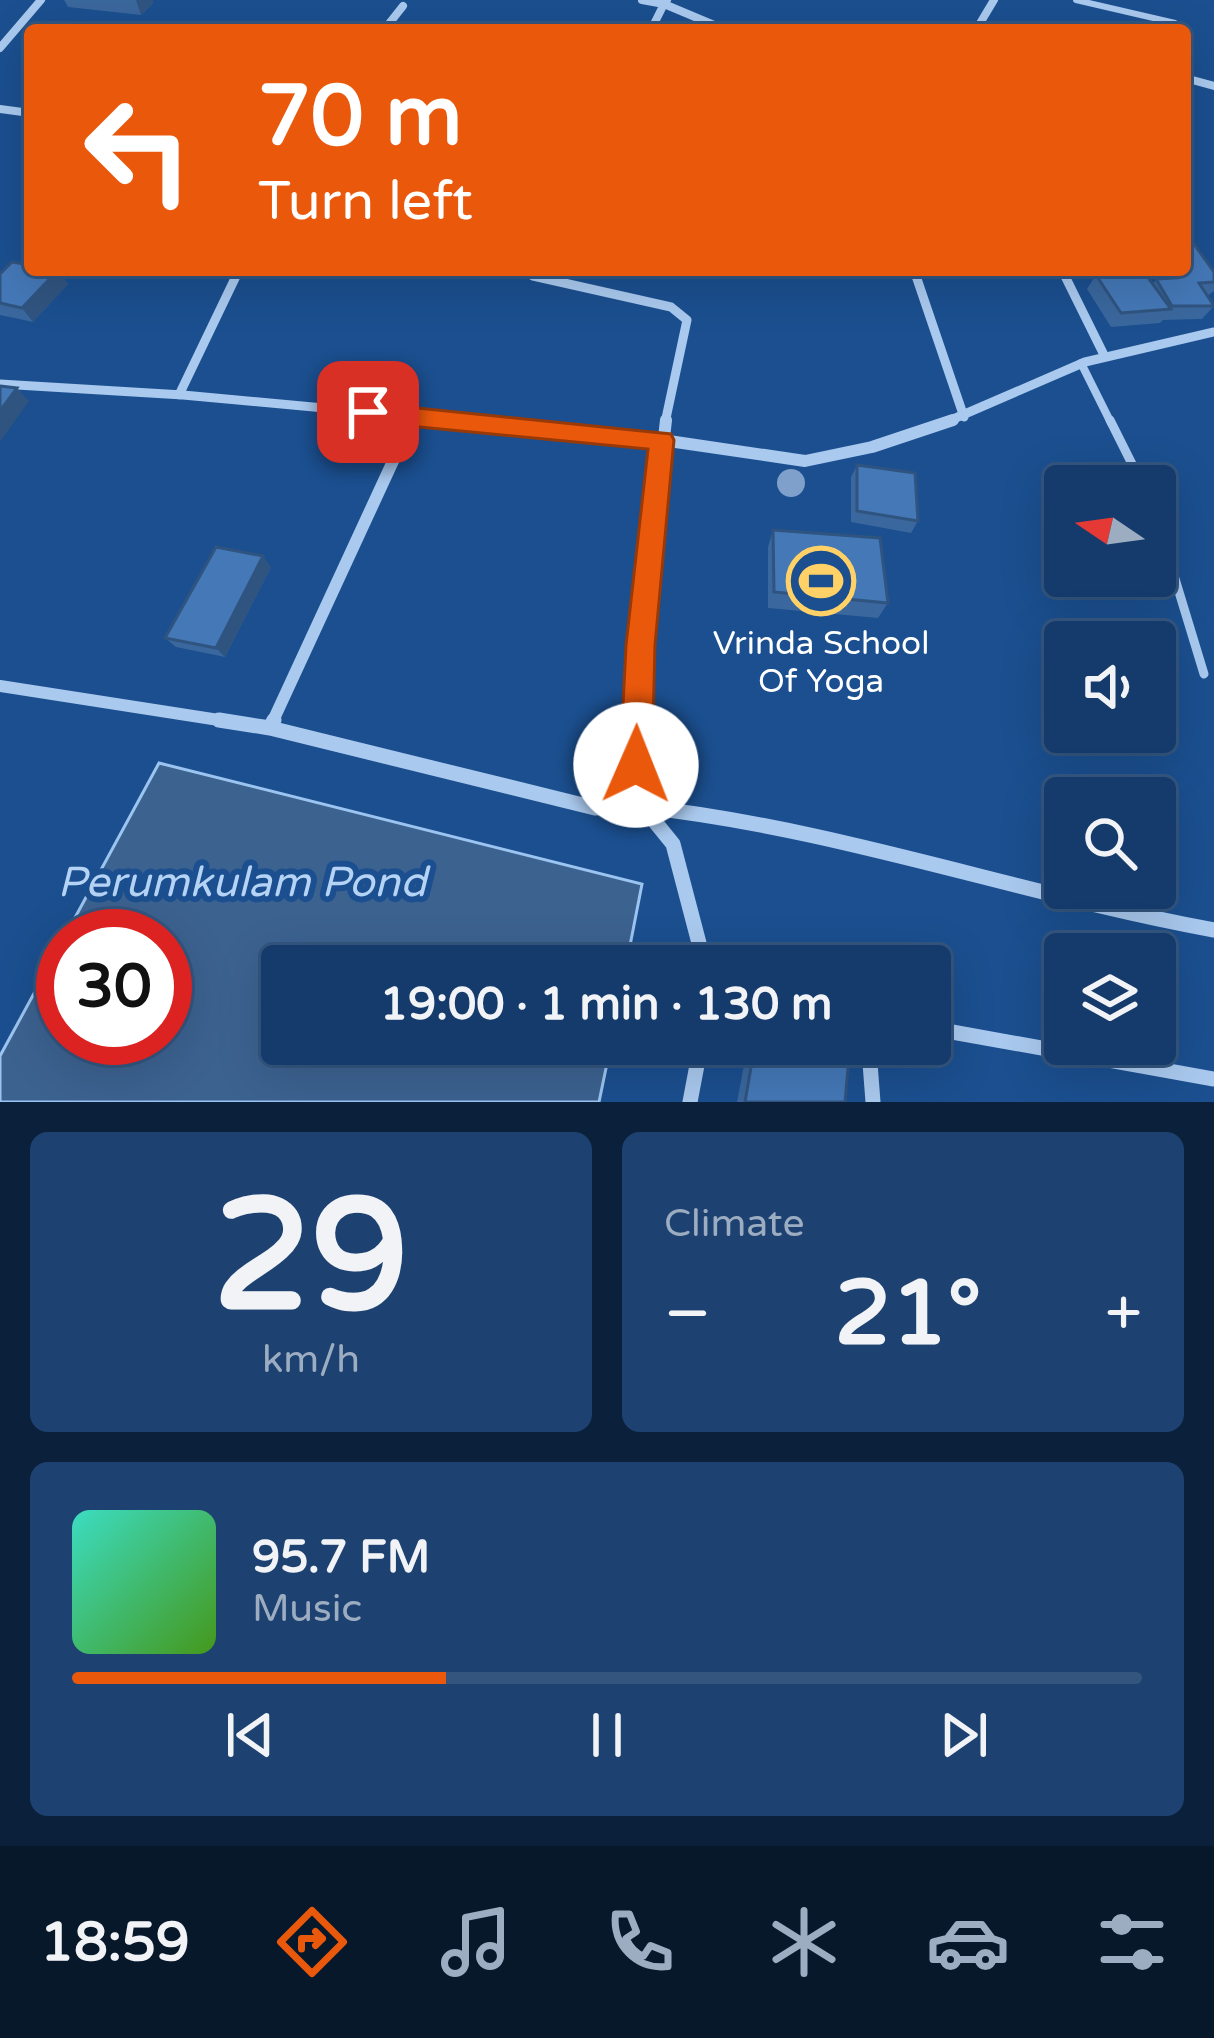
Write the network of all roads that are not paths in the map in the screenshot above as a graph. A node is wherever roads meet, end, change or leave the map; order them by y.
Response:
1 (41, 0) edge
2 (642, 0) edge
3 (1076, 0) edge
4 (666, 2) edge
5 (403, 6) dead end
6 (1175, 23) dead end
7 (389, 24) edge
8 (713, 24) edge
9 (0, 48) edge
10 (236, 276) edge
11 (537, 276) edge
12 (916, 276) edge
13 (1065, 276) edge
14 (1214, 332) edge
15 (1105, 357) junction
16 (1081, 363) junction
17 (0, 384) edge
18 (179, 395) junction
19 (414, 417) junction
20 (964, 417) junction
21 (662, 440) junction
22 (1132, 465) edge
23 (1176, 582) edge
24 (1204, 674) dead end
25 (0, 686) edge
26 (270, 728) junction
27 (643, 807) junction
28 (1214, 930) edge
29 (699, 945) edge
30 (951, 1032) edge
31 (697, 1065) edge
32 (870, 1065) edge
33 (1214, 1079) edge
34 (691, 1102) edge
35 (873, 1102) edge

1 - 9 street
2 - 4 street
3 - 6 lane
4 - 8 street
5 - 7 street
10 - 18 street
11 - 21 street
12 - 20 street
13 - 15 street
14 - 15 street
15 - 16 street
16 - 20 street
16 - 22 lane
17 - 18 street
18 - 19 street
19 - 21 street
19 - 26 street
20 - 21 street
21 - 27 street
23 - 24 lane
25 - 26 street
26 - 27 street
27 - 28 street
27 - 29 street
30 - 33 street
31 - 34 street
32 - 35 street

